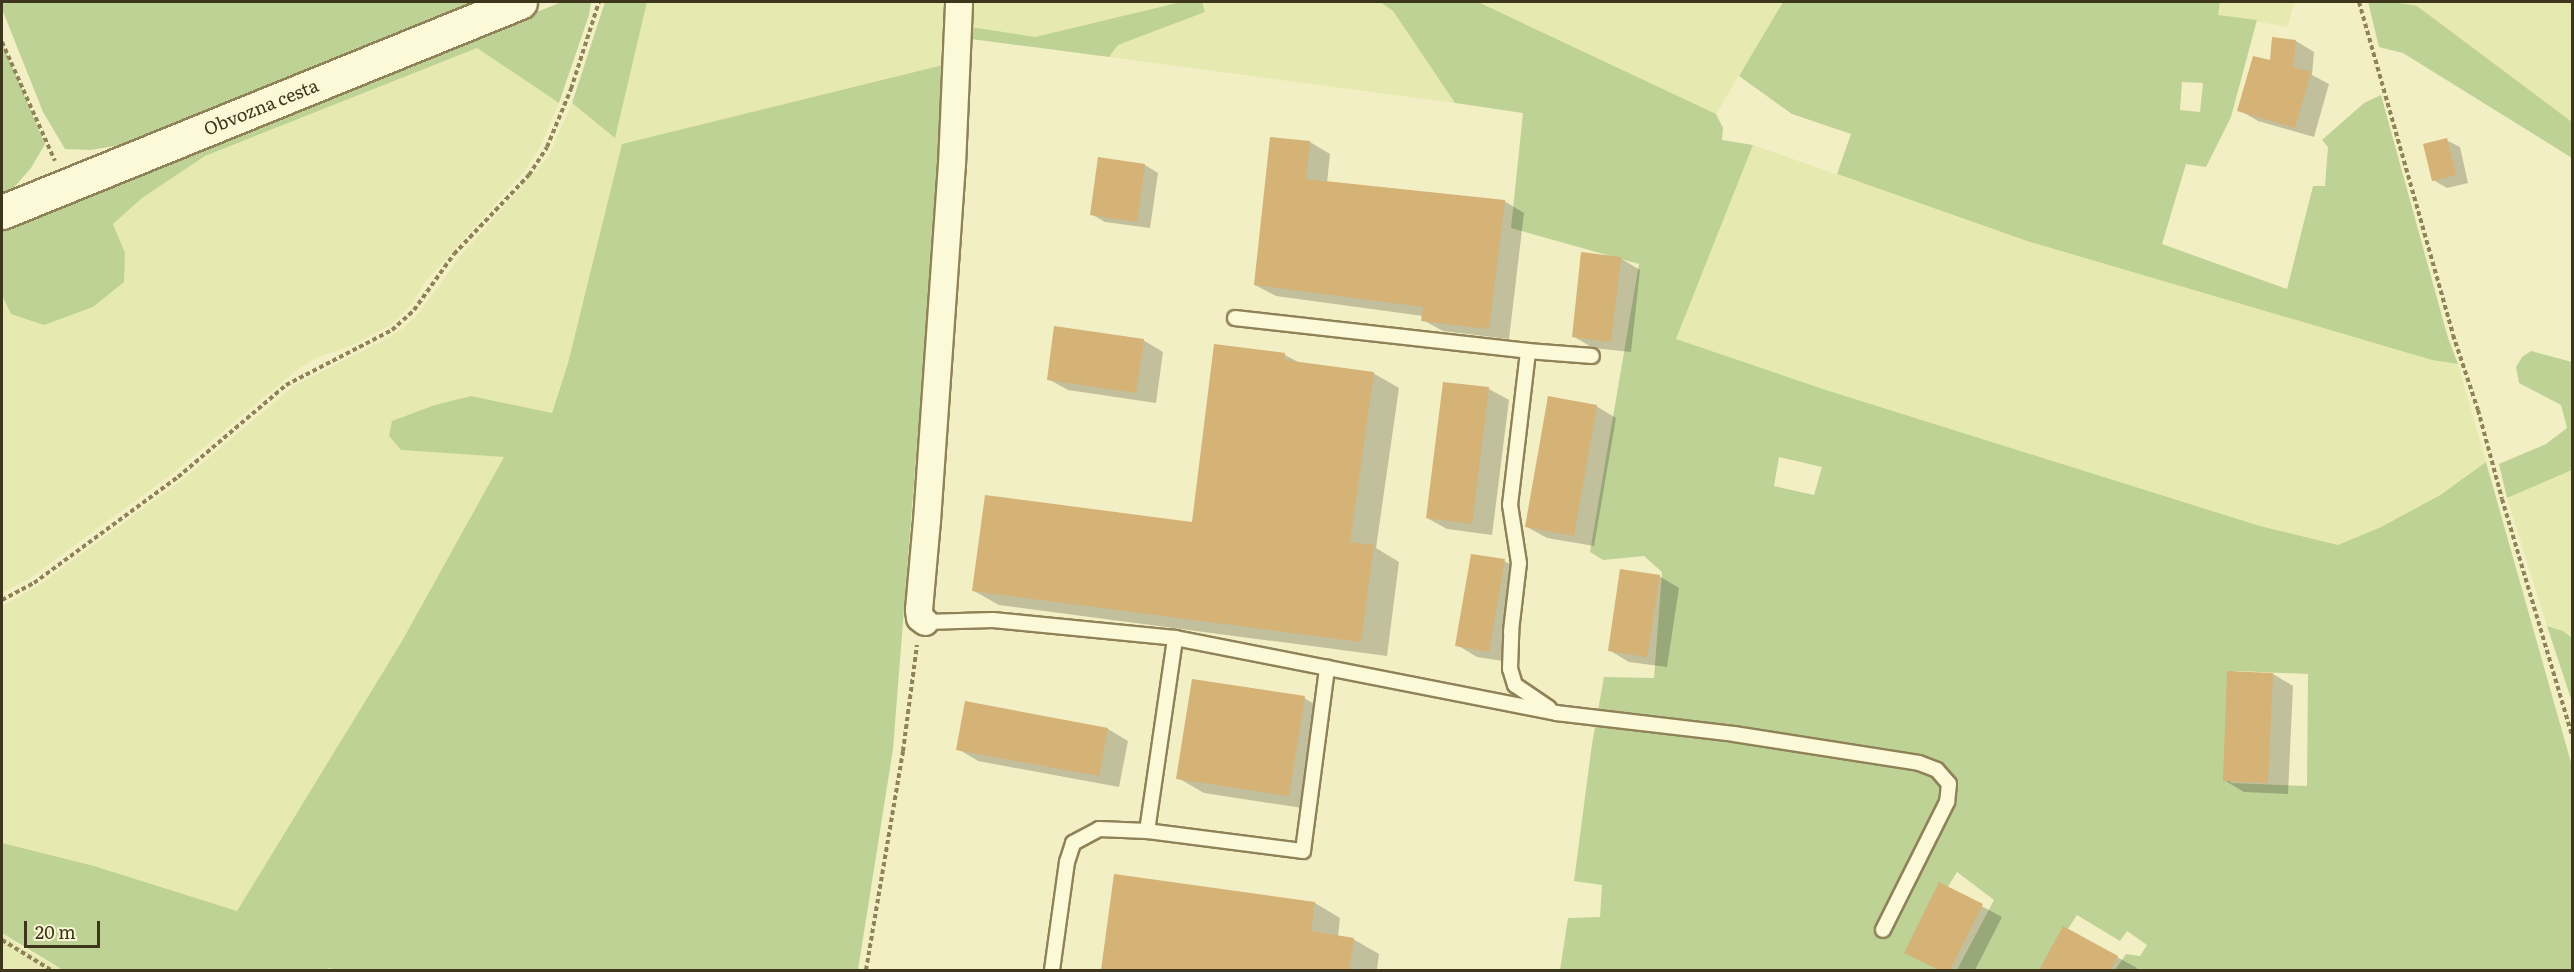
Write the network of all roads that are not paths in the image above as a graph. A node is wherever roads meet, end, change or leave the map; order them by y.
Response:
1 (520, 2) edge
2 (959, 2) edge
3 (2, 212) edge
4 (1235, 318) dead end
5 (1528, 351) junction
6 (1592, 356) dead end
7 (923, 620) joint
8 (1175, 638) junction
9 (1328, 668) junction
10 (1556, 713) junction
11 (1147, 831) junction
12 (1883, 930) dead end
13 (1053, 970) edge

1 - 3 street, Obvozna cesta
2 - 7 street
4 - 5 lane
5 - 6 lane
5 - 10 lane
7 - 8 lane
8 - 9 lane
8 - 11 lane
9 - 10 lane
9 - 11 lane
10 - 12 lane
11 - 13 lane

